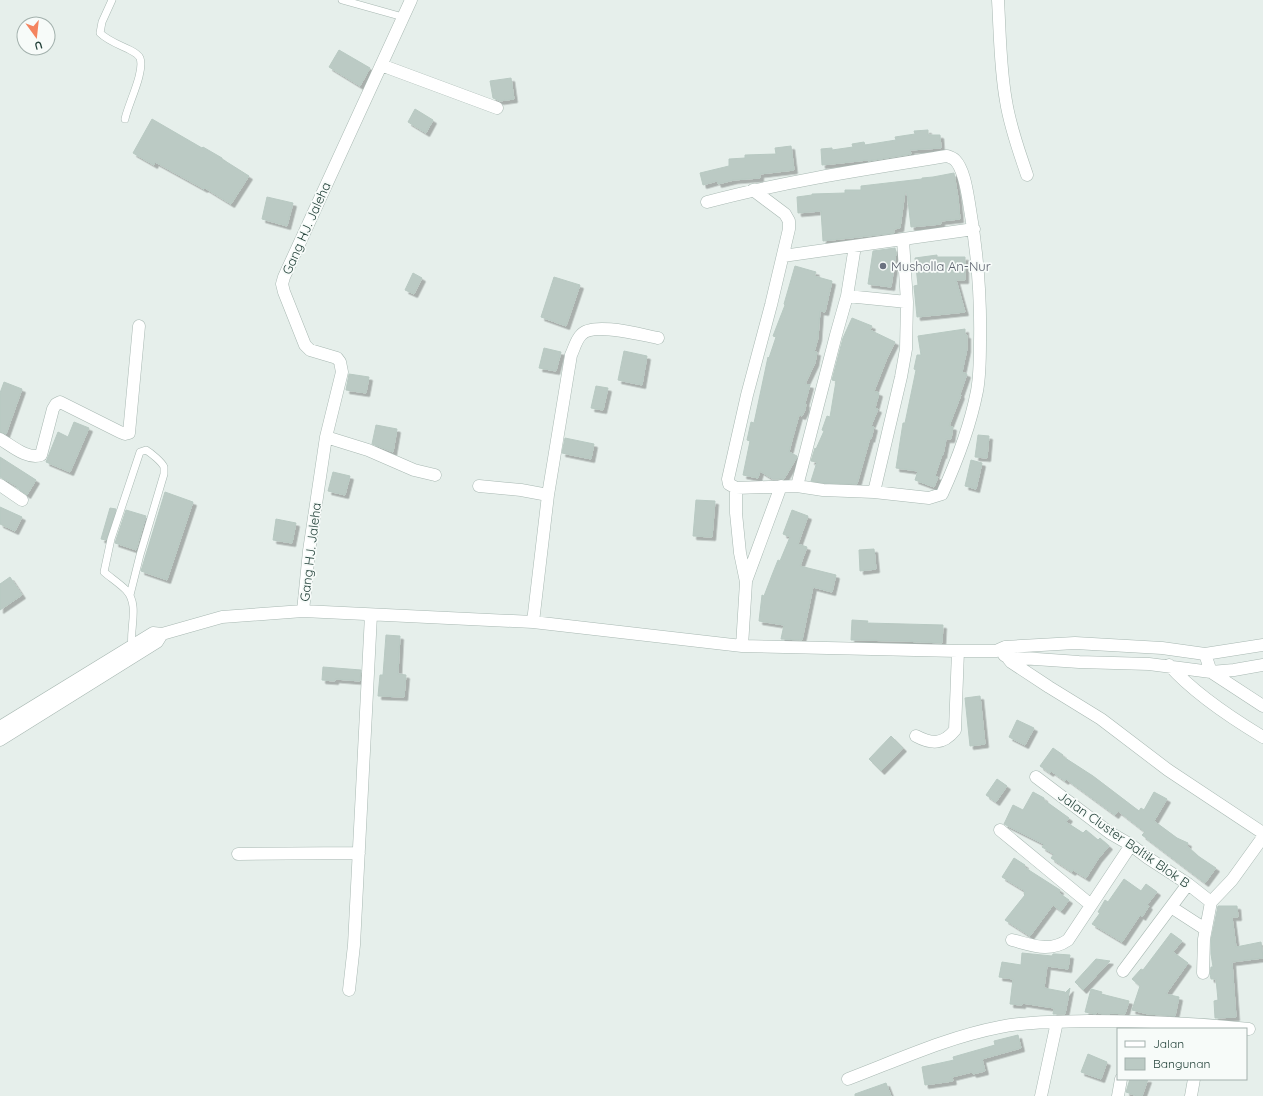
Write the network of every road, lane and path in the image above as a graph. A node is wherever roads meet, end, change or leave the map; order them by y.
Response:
1 (112, 0) edge
2 (342, 0) edge
3 (411, 0) edge
4 (998, 0) edge
5 (403, 17) junction
6 (381, 65) junction
7 (498, 108) dead end
8 (125, 119) dead end
9 (1027, 175) dead end
10 (753, 190) junction
11 (707, 202) dead end
12 (974, 229) junction
13 (903, 240) junction
14 (855, 246) junction
15 (783, 256) junction
16 (847, 296) junction
17 (907, 302) junction
18 (139, 326) dead end
19 (658, 338) dead end
20 (326, 437) junction
21 (0, 439) edge
22 (435, 475) dead end
23 (0, 485) edge
24 (479, 486) dead end
25 (781, 486) junction
26 (797, 486) junction
27 (736, 488) junction
28 (874, 492) junction
29 (548, 495) junction
30 (22, 500) dead end
31 (746, 582) junction
32 (130, 595) junction
33 (303, 611) junction
34 (371, 615) junction
35 (533, 622) junction
36 (1263, 645) edge
37 (742, 646) junction
38 (1162, 648) junction
39 (134, 651) junction
40 (958, 651) junction
41 (1003, 652) junction
42 (1205, 654) junction
43 (1263, 665) edge
44 (1169, 666) junction
45 (1211, 672) junction
46 (1263, 706) edge
47 (0, 727) edge
48 (916, 736) dead end
49 (1263, 737) edge
50 (0, 740) edge
51 (1036, 777) dead end
52 (1000, 830) dead end
53 (1263, 833) edge
54 (1263, 837) edge
55 (1130, 845) junction
56 (359, 853) junction
57 (238, 854) dead end
58 (1188, 884) junction
59 (1211, 902) junction
60 (1091, 905) junction
61 (1171, 907) junction
62 (1205, 929) junction
63 (1012, 940) dead end
64 (1122, 971) dead end
65 (1203, 973) dead end
66 (349, 990) dead end
67 (1057, 1022) junction
68 (1132, 1025) edge
69 (1204, 1027) edge
70 (1226, 1028) edge
71 (848, 1079) dead end
72 (1121, 1080) edge
73 (1194, 1080) edge
74 (1041, 1096) edge
75 (1118, 1096) edge
76 (1191, 1096) edge

1 - 8 lane
2 - 5 lane
3 - 5 street, Gang HJ. Jaleha
4 - 9 street
5 - 6 street, Gang HJ. Jaleha
6 - 7 street
6 - 20 street, Gang HJ. Jaleha
10 - 11 street
10 - 12 street
10 - 15 street
12 - 13 street
12 - 28 street
13 - 14 street
13 - 17 street
14 - 15 street
14 - 16 street
15 - 27 street
16 - 17 street
16 - 26 street
17 - 28 street
18 - 21 street
19 - 29 street
20 - 22 street
20 - 33 street, Gang HJ. Jaleha
23 - 30 street
24 - 29 street
25 - 26 street
25 - 27 street
25 - 31 street
26 - 28 street
27 - 31 street
29 - 35 street
31 - 37 street
32 - 32 lane
32 - 39 lane
33 - 34 street
33 - 39 street
34 - 35 street
34 - 56 street
35 - 37 street
36 - 42 street
37 - 40 street
38 - 41 street
38 - 42 street
38 - 44 street
39 - 47 street
39 - 50 street
40 - 41 street
40 - 48 street
41 - 44 street
41 - 53 street
42 - 45 street
43 - 45 street
44 - 45 street
44 - 49 street
45 - 46 street
51 - 55 street, Jalan Cluster Baltik Blok B
52 - 60 street
54 - 59 street
55 - 58 street, Jalan Cluster Baltik Blok B
55 - 60 street
56 - 57 street
56 - 66 street
58 - 59 street, Jalan Cluster Baltik Blok B
58 - 61 street
59 - 62 street
60 - 63 street
61 - 62 street
61 - 64 street
62 - 65 street
67 - 68 street
67 - 71 street
67 - 74 street
68 - 69 street
69 - 70 street
72 - 75 street
73 - 76 street

